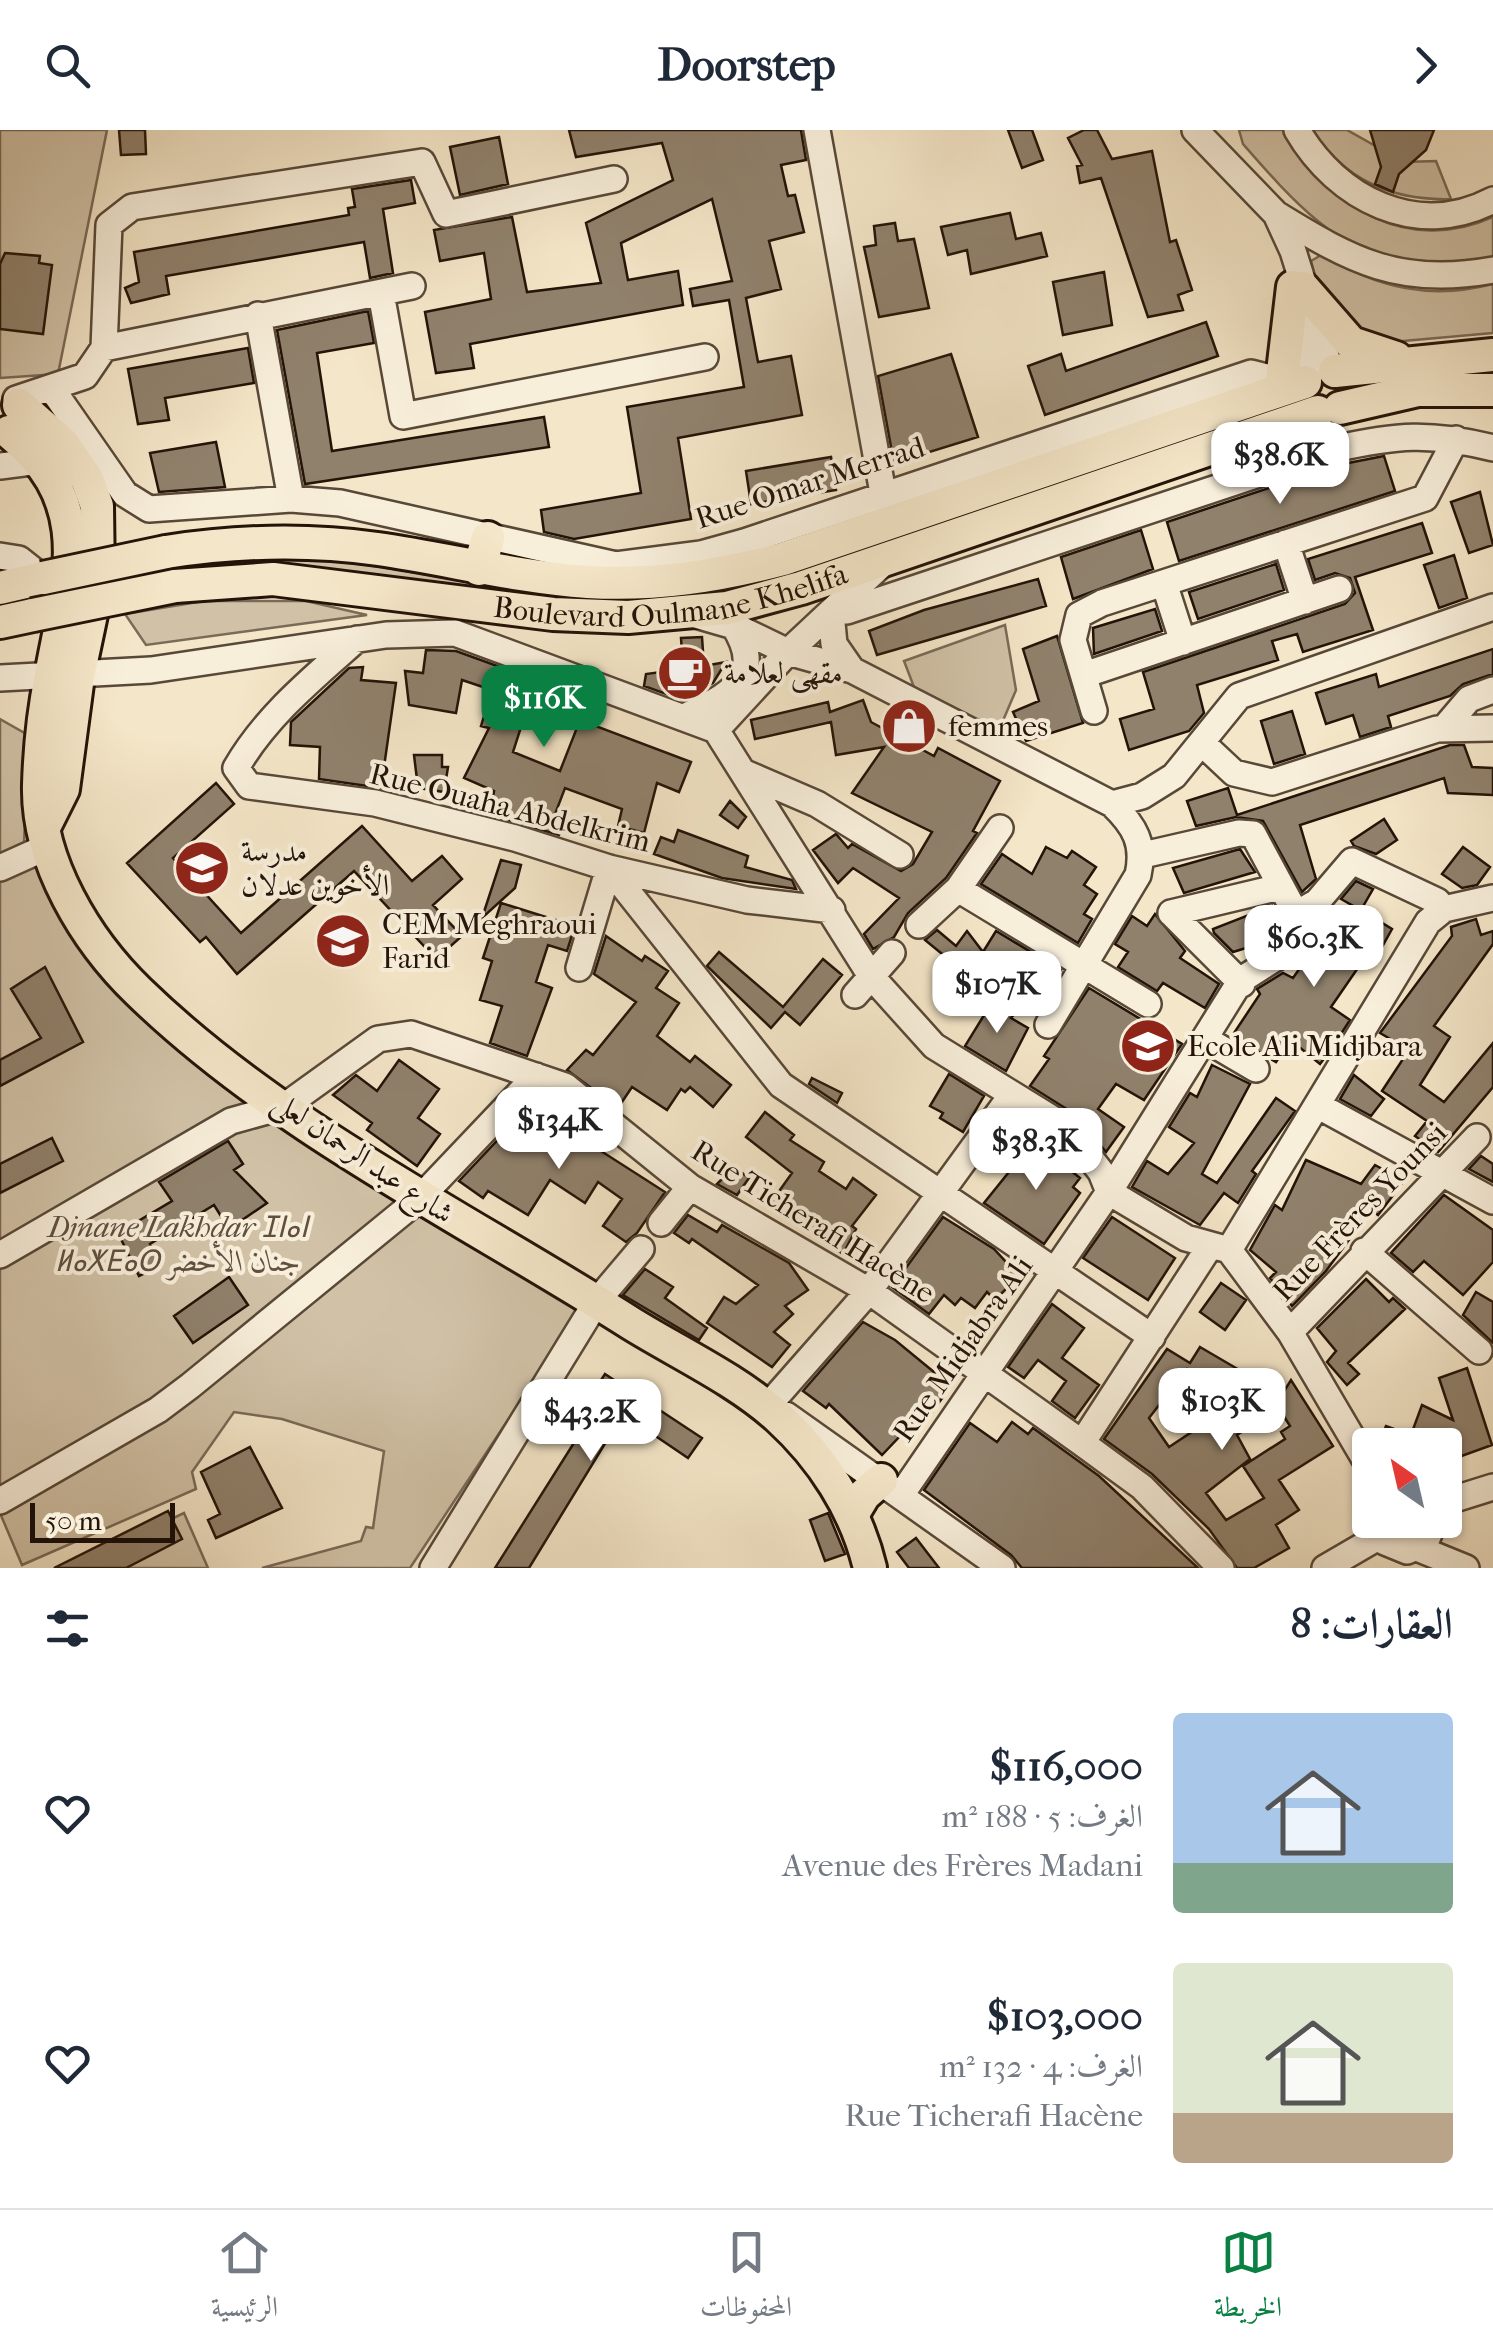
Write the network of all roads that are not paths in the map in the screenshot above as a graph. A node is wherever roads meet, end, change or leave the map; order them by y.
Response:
1 (817, 130) edge
2 (1195, 130) edge
3 (1216, 130) edge
4 (1297, 130) edge
5 (614, 179) dead end
6 (1250, 184) junction
7 (1493, 200) edge
8 (1276, 214) junction
9 (1493, 270) edge
10 (412, 286) dead end
11 (1298, 288) junction
12 (380, 293) junction
13 (258, 315) junction
14 (104, 348) junction
15 (1493, 355) edge
16 (705, 358) dead end
17 (1416, 360) junction
18 (1312, 387) junction
19 (52, 389) junction
20 (1493, 390) edge
21 (9, 412) edge
22 (1456, 439) junction
23 (1493, 448) edge
24 (39, 460) junction
25 (0, 466) edge
26 (883, 493) junction
27 (291, 499) junction
28 (1286, 543) junction
29 (483, 553) junction
30 (0, 556) edge
31 (888, 557) junction
32 (43, 578) junction
33 (1164, 583) junction
34 (0, 588) edge
35 (1340, 589) dead end
36 (1305, 601) junction
37 (1493, 607) edge
38 (839, 612) junction
39 (688, 613) junction
40 (0, 622) edge
41 (734, 626) junction
42 (357, 639) junction
43 (1183, 642) junction
44 (788, 652) junction
45 (852, 670) junction
46 (1084, 675) junction
47 (64, 677) junction
48 (0, 678) edge
49 (760, 683) junction
50 (1493, 690) edge
51 (1094, 711) dead end
52 (684, 717) junction
53 (1446, 726) junction
54 (1493, 728) edge
55 (716, 730) junction
56 (1204, 744) junction
57 (745, 773) junction
58 (1112, 804) junction
59 (1000, 828) dead end
60 (47, 836) junction
61 (1142, 854) junction
62 (900, 855) dead end
63 (0, 868) edge
64 (609, 868) junction
65 (1280, 886) junction
66 (958, 889) junction
67 (1493, 898) edge
68 (832, 910) junction
69 (1296, 914) junction
70 (1436, 916) junction
71 (919, 925) dead end
72 (892, 953) dead end
73 (1084, 966) junction
74 (579, 968) dead end
75 (1242, 984) junction
76 (863, 985) junction
77 (1148, 1004) dead end
78 (1048, 1025) dead end
79 (1205, 1039) junction
80 (1256, 1069) dead end
81 (536, 1076) junction
82 (1012, 1096) junction
83 (1317, 1105) junction
84 (285, 1106) junction
85 (1477, 1136) dead end
86 (1438, 1173) junction
87 (690, 1187) junction
88 (1110, 1192) junction
89 (940, 1196) junction
90 (419, 1198) junction
91 (1493, 1200) edge
92 (660, 1223) dead end
93 (641, 1248) dead end
94 (1220, 1248) junction
95 (1364, 1251) junction
96 (0, 1255) edge
97 (1056, 1273) junction
98 (869, 1292) junction
99 (597, 1301) junction
100 (1290, 1332) junction
101 (1152, 1337) junction
102 (1479, 1351) dead end
103 (987, 1374) junction
104 (766, 1408) junction
105 (1352, 1437) edge
106 (1082, 1443) junction
107 (1493, 1486) edge
108 (891, 1488) junction
109 (1462, 1496) edge
110 (0, 1501) edge
111 (852, 1515) junction
112 (1365, 1538) edge
113 (1385, 1538) edge
114 (1429, 1538) edge
115 (1411, 1556) edge
116 (432, 1568) edge
117 (870, 1568) edge
118 (1002, 1568) edge
119 (1221, 1568) edge
120 (1325, 1568) edge
121 (1465, 1568) edge
122 (1474, 1568) edge

1 - 26 street
2 - 6 street
3 - 6 street
4 - 7 street
5 - 14 street
6 - 8 street
8 - 9 street
8 - 11 street
10 - 12 street
11 - 17 main road
11 - 18 main road
11 - 18 street
12 - 13 street
12 - 16 street
13 - 14 street
13 - 27 street
14 - 19 street
15 - 17 main road
17 - 18 main road
18 - 20 main road, Boulevard Oulmane Khelifa
18 - 26 street, Rue Omar Merrad
18 - 29 main road
18 - 31 main road, Boulevard Oulmane Khelifa
19 - 21 street
19 - 27 street, Rue Omar Merrad
21 - 24 main road
21 - 47 main road
22 - 23 street
22 - 28 street
22 - 38 street
24 - 25 street
24 - 47 main road
26 - 29 street, Rue Omar Merrad
27 - 29 street, Rue Omar Merrad
28 - 33 street
28 - 36 street
29 - 32 main road, bridge
30 - 32 street
31 - 38 street
31 - 39 main road, Boulevard Oulmane Khelifa
32 - 34 main road
33 - 43 street
33 - 46 street
35 - 36 street
36 - 43 street
37 - 56 street
38 - 44 street
38 - 45 street
39 - 40 main road, Boulevard Oulmane Khelifa, bridge
39 - 41 street
41 - 44 street
41 - 52 street
42 - 47 street
42 - 52 street
42 - 64 street, Rue Ouaha Abdelkrim
43 - 46 street
44 - 45 street
44 - 49 street
45 - 49 street
45 - 58 street
46 - 51 street
47 - 48 street
47 - 60 main road
49 - 55 street
50 - 53 street
52 - 55 street
53 - 54 street
53 - 56 street
55 - 57 street
56 - 58 street
57 - 62 street
57 - 68 street
58 - 61 street
59 - 66 street
60 - 63 street
60 - 84 main road, شارع عبد الرحمان لعلى
61 - 65 street
61 - 73 street
64 - 68 street, Rue Ouaha Abdelkrim
64 - 74 street
64 - 89 street
65 - 69 street
65 - 75 street
66 - 71 street
66 - 73 street
67 - 70 street
68 - 76 street
69 - 70 street, Rue Midjabra Ali
69 - 75 street, Rue Midjabra Ali
70 - 83 street
72 - 76 street
73 - 77 street
73 - 78 street
75 - 79 street, Rue Midjabra Ali
76 - 82 street
79 - 80 street
79 - 88 street, Rue Midjabra Ali
81 - 84 street, Rue Ticherafi Hacène
81 - 87 street, Rue Ticherafi Hacène
81 - 90 street
82 - 88 street
82 - 89 street
83 - 86 street
83 - 94 street
84 - 90 main road, شارع عبد الرحمان لعلى
84 - 96 street, Rue Ticherafi Hacène
85 - 86 street, Rue Frères Younsi
86 - 91 street
86 - 95 street, Rue Frères Younsi
87 - 92 street
87 - 98 street, Rue Ticherafi Hacène
88 - 94 street
88 - 97 street, Rue Midjabra Ali
89 - 97 street
89 - 98 street
90 - 99 main road, شارع عبد الرحمان لعلى
90 - 110 street
93 - 99 street
94 - 100 street
94 - 101 street
95 - 100 street, Rue Frères Younsi
95 - 102 street
97 - 101 street
97 - 103 street, Rue Midjabra Ali
98 - 103 street, Rue Ticherafi Hacène
98 - 104 street
99 - 104 main road, شارع عبد الرحمان لعلى
99 - 116 street
100 - 105 street
101 - 106 street
103 - 106 street, Rue Ticherafi Hacène
103 - 108 street, Rue Midjabra Ali
104 - 108 street
104 - 111 main road, شارع عبد الرحمان لعلى
106 - 119 street, Rue Ticherafi Hacène
107 - 109 street
108 - 111 main road
108 - 118 street
111 - 117 main road, شارع عبد الرحمان لعلى
112 - 120 street
113 - 115 street
114 - 115 street
115 - 121 street
121 - 122 street

